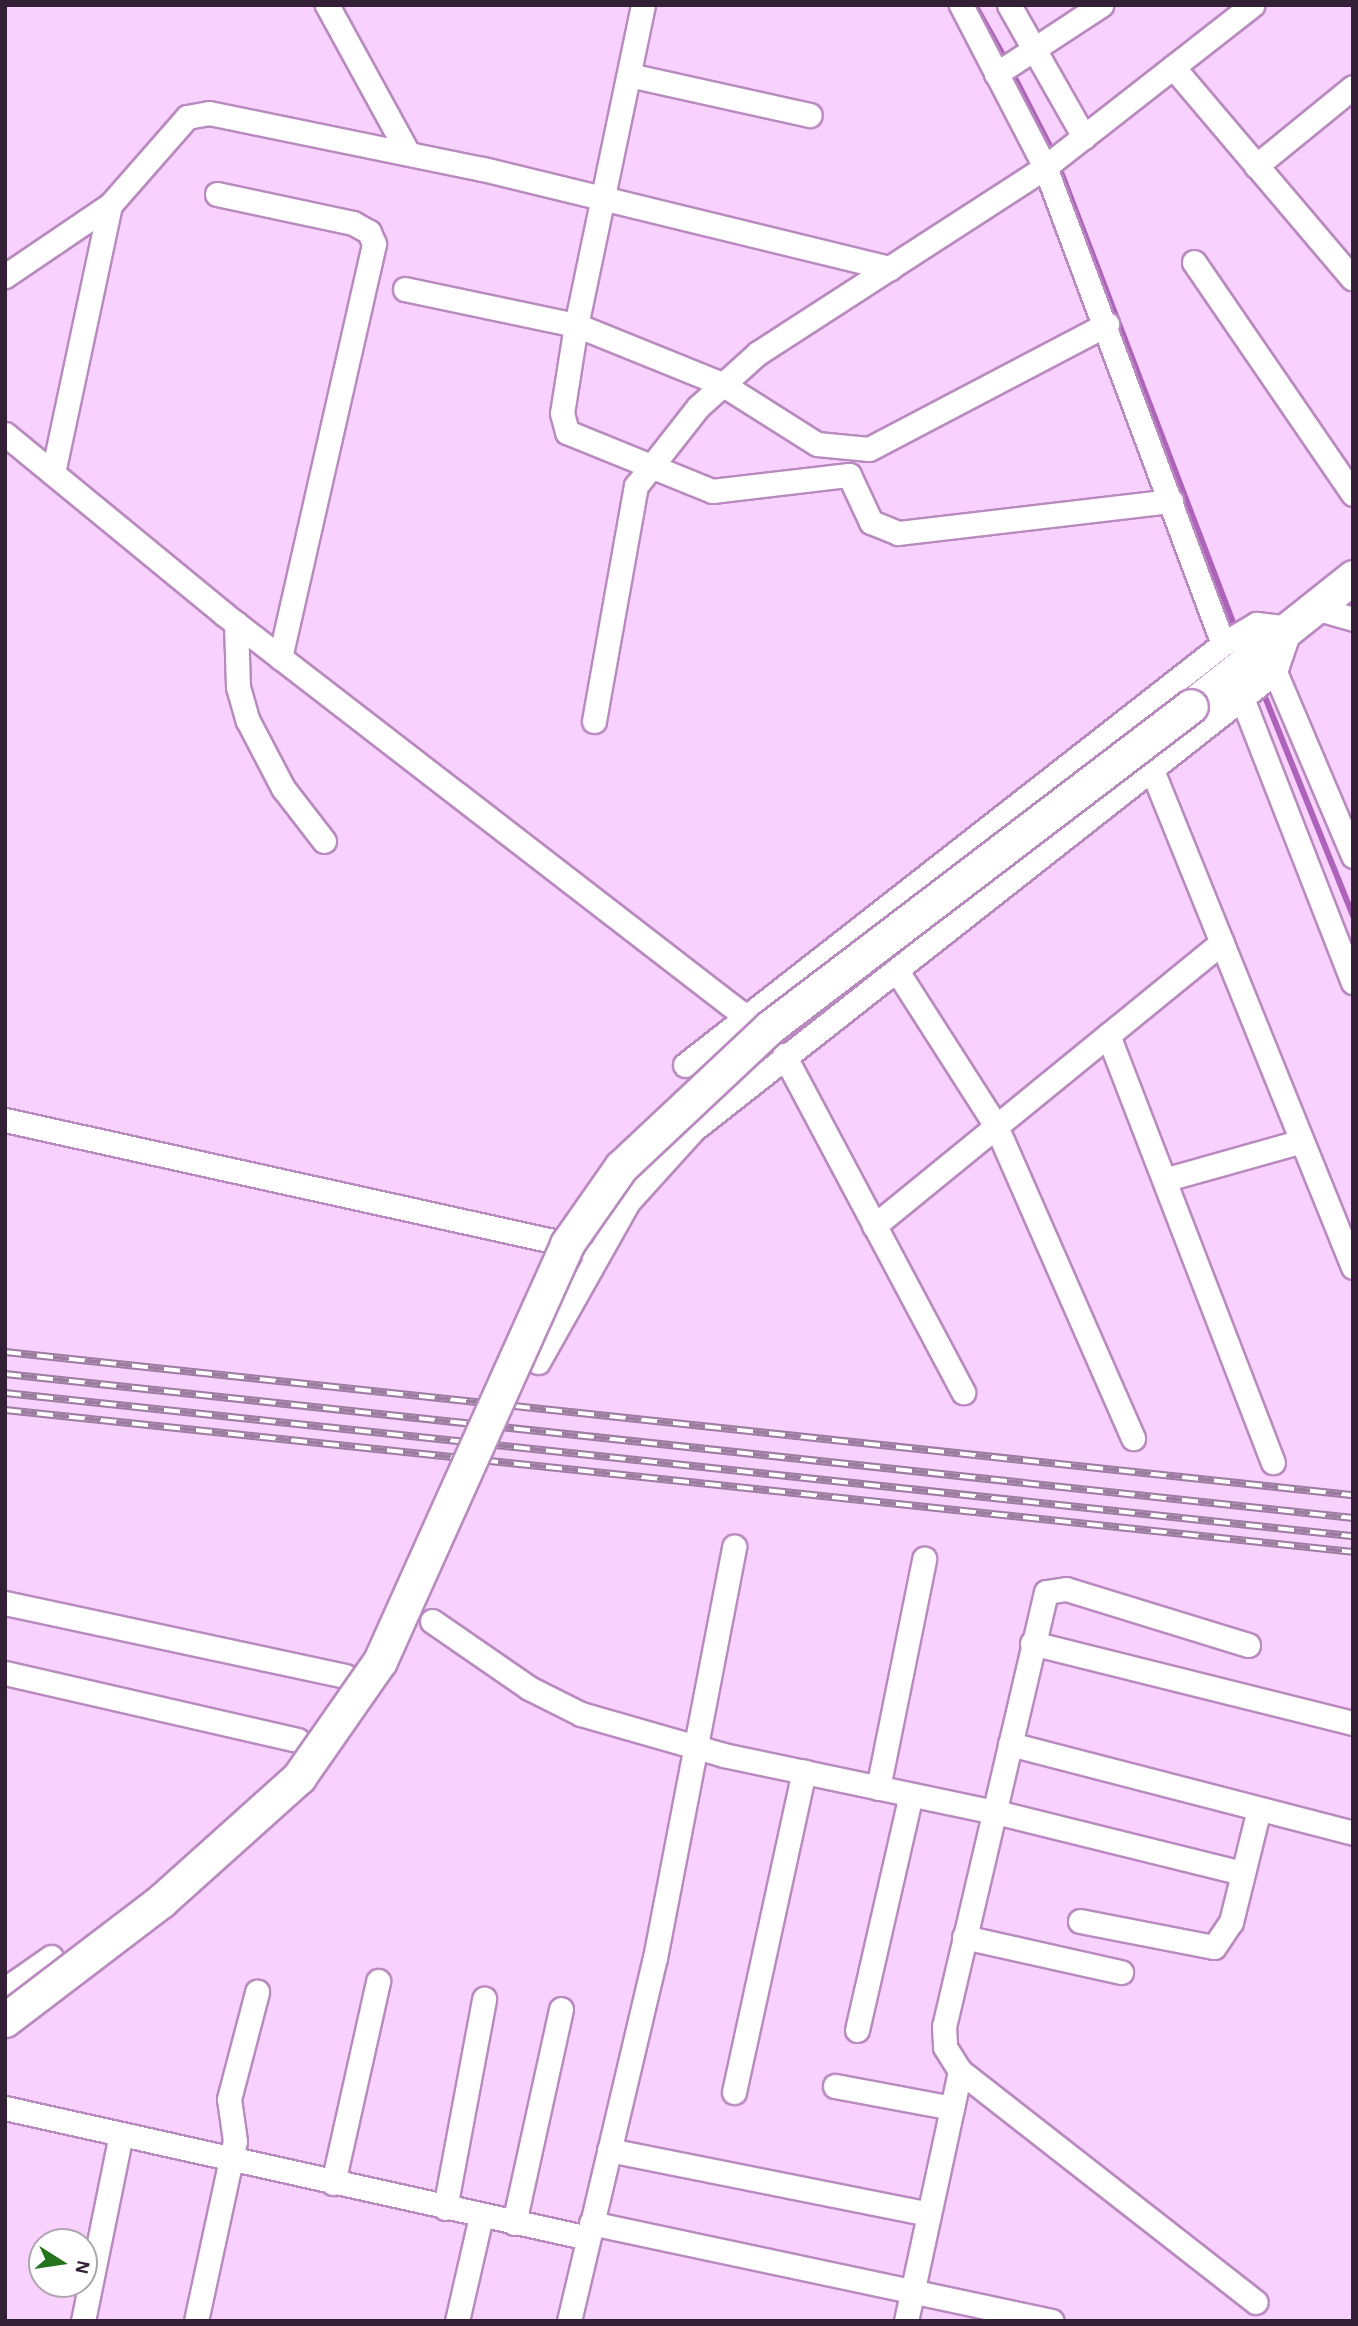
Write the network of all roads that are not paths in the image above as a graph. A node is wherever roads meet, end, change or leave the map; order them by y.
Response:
1 (327, 5) edge
2 (643, 5) edge
3 (961, 5) edge
4 (1009, 5) edge
5 (1101, 5) edge
6 (1238, 9) edge
7 (1012, 63) junction
8 (1172, 67) junction
9 (629, 75) junction
10 (1353, 87) edge
11 (810, 115) dead end
12 (1076, 143) junction
13 (408, 153) junction
14 (1047, 165) junction
15 (1256, 166) junction
16 (217, 194) dead end
17 (603, 199) junction
18 (110, 205) junction
19 (1194, 262) dead end
20 (890, 268) junction
21 (5, 276) edge
22 (1352, 278) edge
23 (405, 289) dead end
24 (1107, 324) junction
25 (576, 325) junction
26 (722, 384) junction
27 (5, 434) edge
28 (648, 464) junction
29 (53, 473) junction
30 (1353, 494) edge
31 (1171, 501) junction
32 (1353, 577) edge
33 (1302, 618) junction
34 (1353, 619) edge
35 (236, 623) junction
36 (1233, 638) junction
37 (280, 657) junction
38 (1259, 684) junction
39 (594, 721) dead end
40 (1152, 770) junction
41 (324, 841) dead end
42 (1353, 856) edge
43 (1222, 942) junction
44 (897, 971) junction
45 (1353, 982) edge
46 (746, 1017) junction
47 (1108, 1035) junction
48 (784, 1055) junction
49 (685, 1065) dead end
50 (5, 1120) edge
51 (996, 1126) junction
52 (1302, 1141) junction
53 (1167, 1179) junction
54 (1343, 1214) edge
55 (874, 1226) junction
56 (597, 1251) junction
57 (1353, 1267) edge
58 (538, 1362) dead end
59 (963, 1392) dead end
60 (1133, 1438) dead end
61 (1273, 1462) dead end
62 (734, 1547) dead end
63 (925, 1559) dead end
64 (5, 1603) edge
65 (432, 1620) dead end
66 (1032, 1643) junction
67 (1248, 1645) dead end
68 (5, 1673) edge
69 (345, 1676) dead end
70 (1353, 1723) edge
71 (297, 1740) dead end
72 (1010, 1744) junction
73 (698, 1748) junction
74 (804, 1772) junction
75 (878, 1788) junction
76 (911, 1795) junction
77 (1259, 1809) junction
78 (993, 1812) junction
79 (1353, 1833) edge
80 (1243, 1873) junction
81 (1080, 1921) dead end
82 (964, 1937) junction
83 (51, 1957) dead end
84 (1121, 1972) dead end
85 (378, 1981) dead end
86 (9, 1983) edge
87 (257, 1992) dead end
88 (484, 1999) dead end
89 (561, 2009) dead end
90 (5, 2020) edge
91 (857, 2030) dead end
92 (960, 2071) junction
93 (835, 2086) dead end
94 (734, 2092) dead end
95 (5, 2108) edge
96 (952, 2108) junction
97 (121, 2135) junction
98 (609, 2150) junction
99 (232, 2160) junction
100 (333, 2183) junction
101 (445, 2208) junction
102 (929, 2214) junction
103 (481, 2216) junction
104 (514, 2223) junction
105 (590, 2231) junction
106 (913, 2291) junction
107 (1256, 2302) dead end
108 (83, 2321) edge
109 (196, 2321) edge
110 (457, 2321) edge
111 (569, 2321) edge
112 (906, 2321) edge
113 (1052, 2321) edge

1 - 13 street
2 - 9 street
3 - 7 street
4 - 7 street
5 - 7 street
6 - 8 street
7 - 12 street
7 - 14 street
8 - 12 street
8 - 15 street
9 - 11 street
9 - 17 street
10 - 15 street
12 - 14 street
13 - 17 street
13 - 18 street
14 - 20 street
14 - 24 street
15 - 22 street
16 - 37 street
17 - 20 street
17 - 25 street
18 - 21 street
18 - 29 street
19 - 30 street
20 - 26 street
23 - 25 street
24 - 26 street
24 - 31 street
25 - 26 street
25 - 28 street
26 - 28 street
27 - 29 street
28 - 31 street
28 - 39 street
29 - 35 street
31 - 36 street
32 - 33 street
33 - 34 street
33 - 36 street
33 - 38 street
33 - 90 street, bridge
35 - 37 street
35 - 41 street
36 - 46 street
37 - 46 street
38 - 40 street
38 - 42 street
38 - 45 street
40 - 43 street
40 - 44 street
43 - 47 street
43 - 52 street
44 - 48 street
44 - 51 street
46 - 49 street
47 - 51 street
47 - 53 street
48 - 55 street
48 - 56 street
50 - 56 street
51 - 55 street
51 - 60 street
52 - 53 street
52 - 54 street
53 - 61 street
54 - 57 street
55 - 59 street
56 - 58 street
62 - 73 street
63 - 75 street
64 - 69 street
65 - 73 street
66 - 67 street
66 - 70 street
66 - 72 street
68 - 71 street
72 - 77 street
72 - 78 street
73 - 74 street
73 - 98 street
74 - 75 street
74 - 94 street
75 - 76 street
76 - 78 street
76 - 91 street
77 - 79 street
77 - 80 street
78 - 80 street
78 - 82 street
80 - 81 street
82 - 84 street
82 - 92 street
83 - 86 street
85 - 100 street
87 - 99 street
88 - 101 street
89 - 104 street
92 - 96 street
92 - 107 street
93 - 96 street
95 - 97 street
96 - 102 street
97 - 99 street
97 - 108 street
98 - 102 street
98 - 105 street
99 - 100 street
99 - 109 street
100 - 101 street
101 - 103 street
102 - 106 street
103 - 104 street
103 - 110 street
104 - 105 street
105 - 106 street
105 - 111 street
106 - 112 street
106 - 113 street

